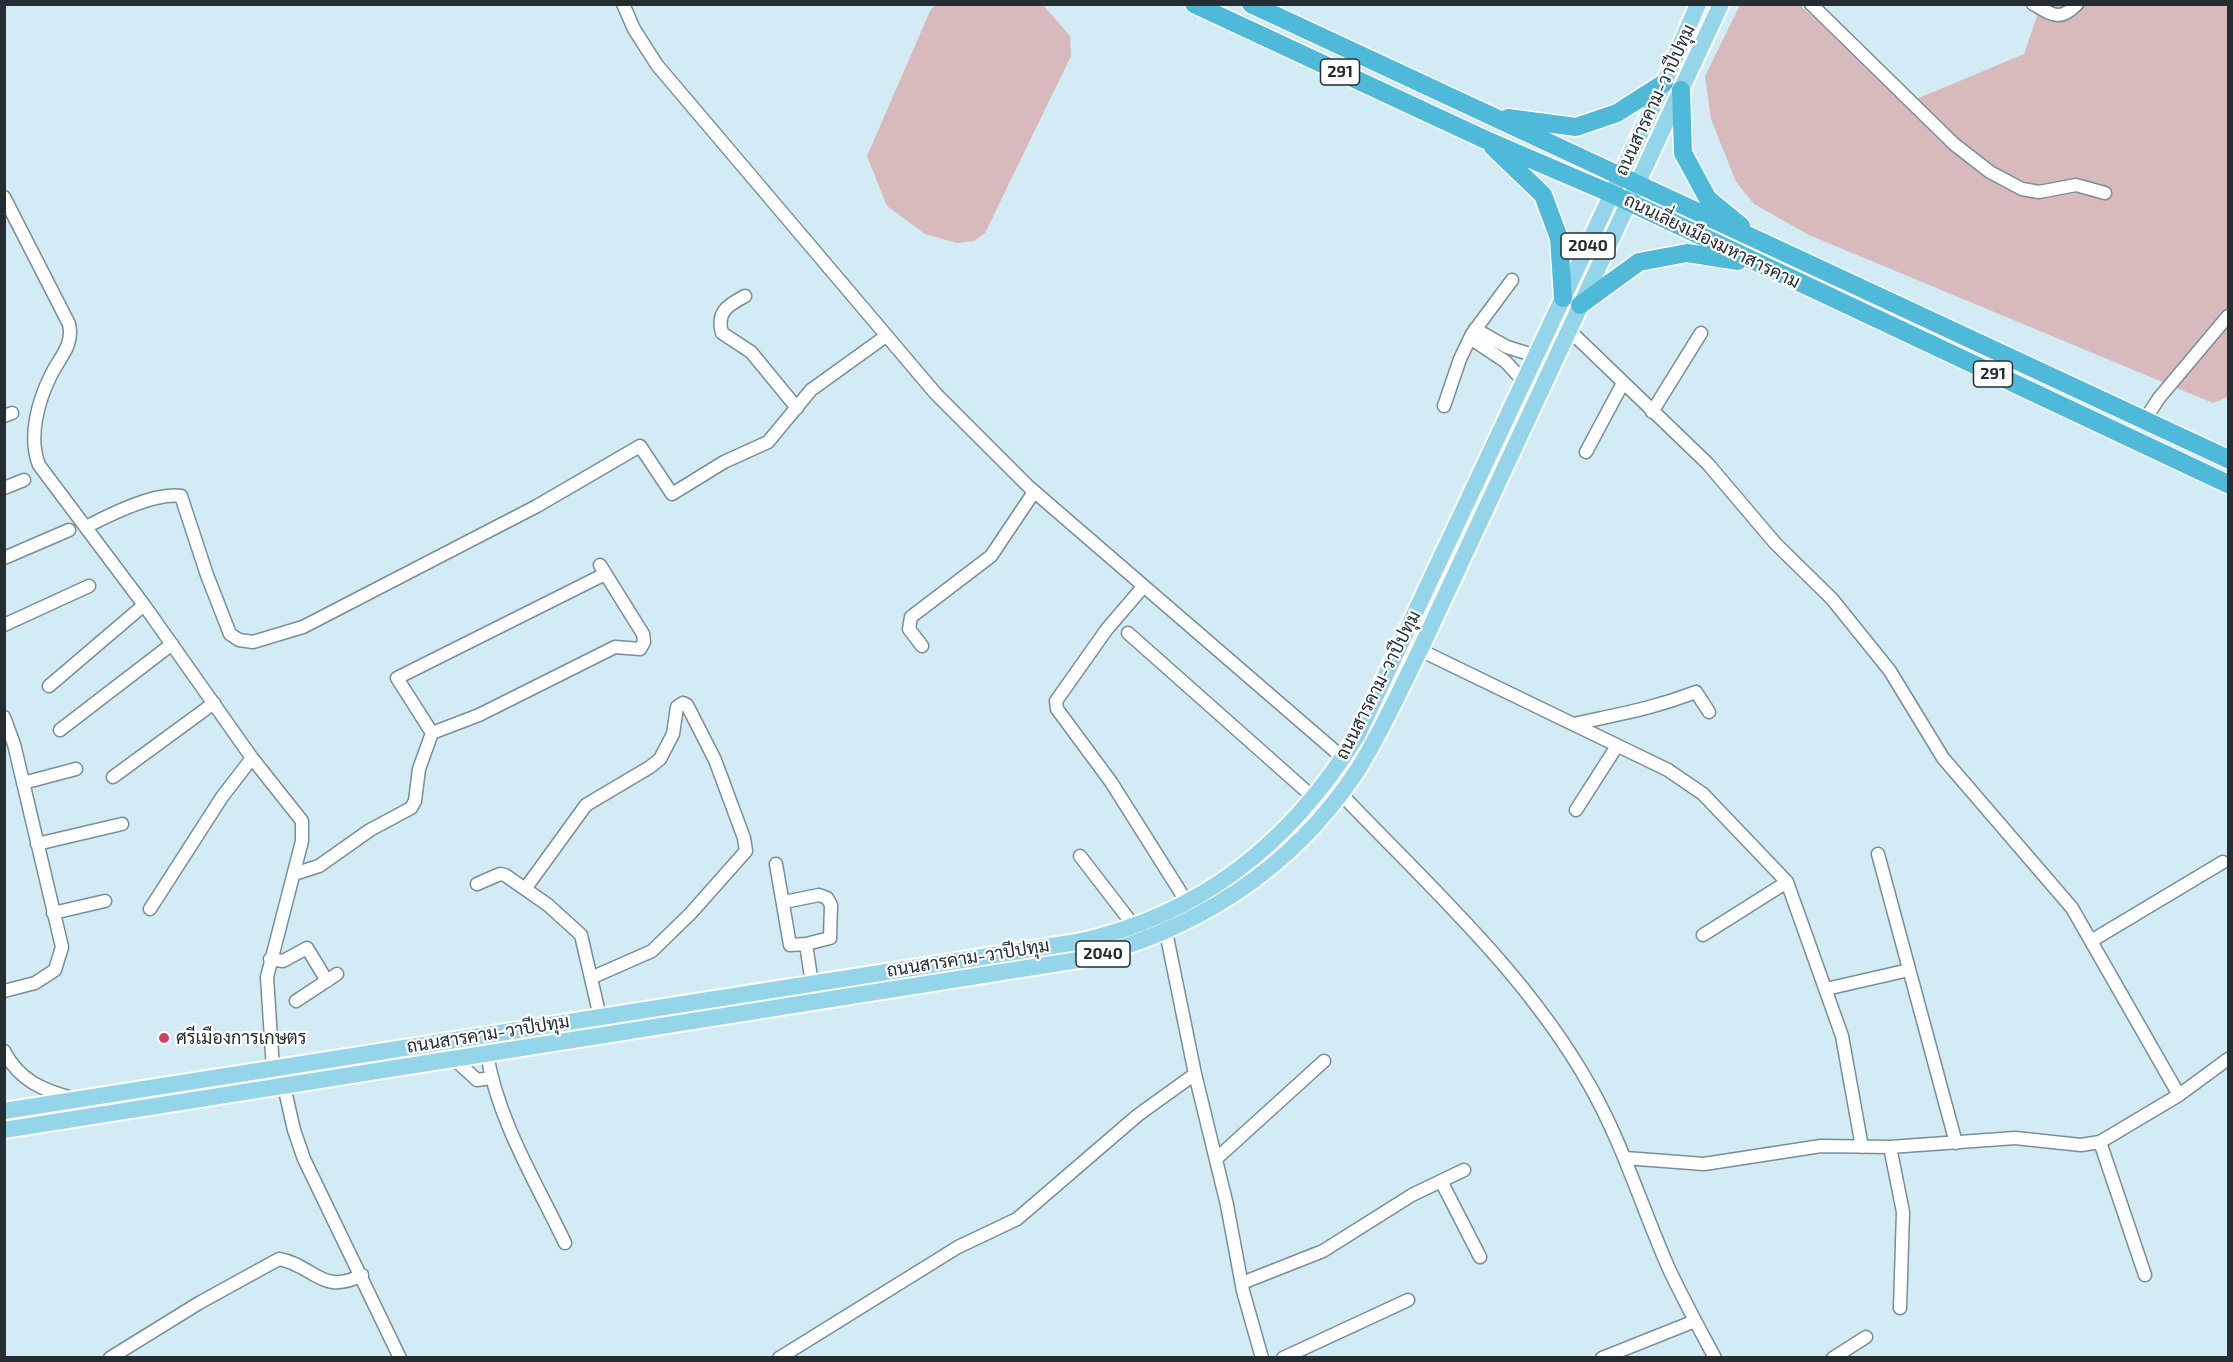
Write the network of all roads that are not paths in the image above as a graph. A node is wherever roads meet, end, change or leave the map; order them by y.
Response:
1 (623, 4) edge
2 (1194, 4) edge
3 (1251, 4) edge
4 (1698, 4) edge
5 (1721, 4) edge
6 (1811, 4) edge
7 (2034, 4) edge
8 (2077, 4) edge
9 (1664, 83) junction
10 (1681, 90) junction
11 (1491, 116) junction
12 (1486, 140) junction
13 (1620, 177) junction
14 (1637, 184) junction
15 (2105, 193) dead end
16 (1612, 194) junction
17 (4, 197) edge
18 (1629, 201) junction
19 (1763, 244) junction
20 (1758, 264) junction
21 (1512, 280) dead end
22 (745, 296) dead end
23 (1572, 301) junction
24 (2229, 316) edge
25 (1569, 330) junction
26 (1701, 333) dead end
27 (1473, 334) junction
28 (886, 336) junction
29 (1536, 356) junction
30 (1524, 382) junction
31 (1623, 383) junction
32 (1444, 406) dead end
33 (797, 408) junction
34 (1652, 412) junction
35 (2144, 421) junction
36 (1586, 452) dead end
37 (2229, 459) edge
38 (24, 480) dead end
39 (2229, 484) edge
40 (4, 488) edge
41 (1034, 492) junction
42 (86, 527) junction
43 (69, 530) dead end
44 (4, 558) edge
45 (1440, 561) junction
46 (1457, 570) junction
47 (89, 586) dead end
48 (1143, 587) junction
49 (144, 605) junction
50 (4, 625) edge
51 (1128, 633) dead end
52 (172, 644) junction
53 (922, 646) dead end
54 (1420, 650) junction
55 (49, 686) dead end
56 (214, 704) junction
57 (1709, 712) dead end
58 (4, 717) edge
59 (1574, 724) junction
60 (60, 730) dead end
61 (432, 734) junction
62 (1617, 746) junction
63 (252, 758) junction
64 (1343, 758) junction
65 (76, 769) dead end
66 (113, 777) dead end
67 (23, 783) junction
68 (1341, 794) junction
69 (1314, 798) junction
70 (1576, 810) dead end
71 (122, 824) dead end
72 (37, 844) junction
73 (1878, 854) dead end
74 (1080, 856) dead end
75 (2223, 862) dead end
76 (776, 864) dead end
77 (294, 874) junction
78 (1787, 882) junction
79 (477, 884) dead end
80 (525, 889) junction
81 (105, 901) dead end
82 (784, 902) junction
83 (1188, 904) junction
84 (150, 909) dead end
85 (53, 913) junction
86 (1134, 926) junction
87 (1166, 932) junction
88 (1703, 935) dead end
89 (2091, 942) junction
90 (806, 944) junction
91 (270, 959) junction
92 (1909, 970) junction
93 (592, 977) junction
94 (812, 984) junction
95 (1826, 989) junction
96 (4, 991) edge
97 (733, 996) junction
98 (296, 1001) dead end
99 (736, 1014) junction
100 (600, 1017) junction
101 (4, 1051) edge
102 (487, 1054) junction
103 (454, 1059) junction
104 (2229, 1059) edge
105 (1324, 1061) dead end
106 (273, 1070) junction
107 (1195, 1074) junction
108 (491, 1078) junction
109 (280, 1087) junction
110 (2179, 1095) junction
111 (78, 1099) junction
112 (4, 1111) edge
113 (4, 1130) edge
114 (2100, 1142) junction
115 (1956, 1143) junction
116 (1862, 1147) junction
117 (1890, 1147) junction
118 (1625, 1158) junction
119 (1216, 1159) junction
120 (1464, 1170) dead end
121 (1441, 1181) junction
122 (566, 1243) dead end
123 (1480, 1257) dead end
124 (362, 1275) junction
125 (2145, 1275) dead end
126 (1242, 1283) junction
127 (1408, 1300) dead end
128 (1900, 1308) dead end
129 (1695, 1321) junction
130 (1866, 1337) dead end
131 (110, 1358) edge
132 (400, 1358) edge
133 (779, 1358) edge
134 (1262, 1358) edge
135 (1283, 1358) edge
136 (1602, 1358) edge
137 (1715, 1358) edge
138 (1833, 1358) edge

1 - 28 street
2 - 12 highway, ถนนเลี่ยงเมืองมหาสารคาม / 291
3 - 11 highway, ถนนเลี่ยงเมืองมหาสารคาม / 291
4 - 9 main road, ถนนสารคาม-วาปีปทุม / 2040
5 - 10 main road, ถนนสารคาม-วาปีปทุม / 2040
6 - 15 street
7 - 8 street
9 - 11 highway
9 - 13 main road, ถนนสารคาม-วาปีปทุม / 2040
10 - 14 main road, ถนนสารคาม-วาปีปทุม / 2040
10 - 19 highway
11 - 13 highway, ถนนเลี่ยงเมืองมหาสารคาม / 291
12 - 16 highway, ถนนเลี่ยงเมืองมหาสารคาม / 291
12 - 23 highway
13 - 14 highway, ถนนเลี่ยงเมืองมหาสารคาม / 291
13 - 16 main road, ถนนสารคาม-วาปีปทุม / 2040
14 - 18 main road, ถนนสารคาม-วาปีปทุม / 2040
14 - 19 highway, ถนนเลี่ยงเมืองมหาสารคาม / 291
16 - 18 highway, ถนนเลี่ยงเมืองมหาสารคาม / 291
16 - 23 main road, ถนนสารคาม-วาปีปทุม / 2040
17 - 42 street
18 - 20 highway, ถนนเลี่ยงเมืองมหาสารคาม / 291
18 - 23 main road, ถนนสารคาม-วาปีปทุม / 2040
19 - 35 highway, ถนนเลี่ยงเมืองมหาสารคาม / 291
20 - 23 highway
20 - 39 highway, ถนนเลี่ยงเมืองมหาสารคาม / 291
21 - 27 street
22 - 33 street
23 - 25 main road, ถนนสารคาม-วาปีปทุม / 2040
23 - 29 main road, ถนนสารคาม-วาปีปทุม / 2040
24 - 35 street
25 - 31 street
25 - 46 main road, ถนนสารคาม-วาปีปทุม / 2040
26 - 34 street
27 - 29 street
27 - 30 street
27 - 32 street
28 - 33 street
28 - 41 street
29 - 30 main road, ถนนสารคาม-วาปีปทุม / 2040
30 - 45 main road, ถนนสารคาม-วาปีปทุม / 2040
31 - 34 street
31 - 36 street
33 - 42 street
34 - 89 street
35 - 37 highway, ถนนเลี่ยงเมืองมหาสารคาม / 291
38 - 40 street
41 - 48 street
41 - 53 street
42 - 49 street
43 - 44 street
45 - 46 main road
45 - 64 main road, ถนนสารคาม-วาปีปทุม / 2040
46 - 54 main road, ถนนสารคาม-วาปีปทุม / 2040
47 - 50 street
48 - 64 street
48 - 83 street
49 - 52 street
49 - 55 street
51 - 69 street
52 - 56 street
52 - 60 street
54 - 59 street
54 - 68 main road, ถนนสารคาม-วาปีปทุม / 2040
56 - 63 street
56 - 66 street
57 - 59 street
58 - 67 street
59 - 62 street
61 - 61 street
61 - 77 street
62 - 70 street
62 - 78 street
63 - 77 street
63 - 84 street
64 - 69 main road, ถนนสารคาม-วาปีปทุม / 2040
65 - 67 street
67 - 72 street
68 - 87 main road, ถนนสารคาม-วาปีปทุม / 2040
68 - 118 street
69 - 83 main road, ถนนสารคาม-วาปีปทุม / 2040
71 - 72 street
72 - 85 street
73 - 92 street
74 - 86 street
75 - 89 street
76 - 82 street
77 - 91 street
78 - 88 street
78 - 95 street
79 - 80 street
80 - 93 street
80 - 93 street
81 - 85 street
82 - 90 street
82 - 90 street
83 - 86 main road, ถนนสารคาม-วาปีปทุม / 2040
85 - 96 street
86 - 94 main road, ถนนสารคาม-วาปีปทุม / 2040
87 - 99 main road, ถนนสารคาม-วาปีปทุม / 2040
87 - 107 street
89 - 110 street
90 - 94 street
91 - 98 street
91 - 106 street
92 - 95 street
92 - 115 street
93 - 100 street
94 - 97 main road, ถนนสารคาม-วาปีปทุม / 2040
95 - 116 street
97 - 99 main road
97 - 100 main road, ถนนสารคาม-วาปีปทุม / 2040
99 - 102 main road, ถนนสารคาม-วาปีปทุม / 2040
100 - 106 main road, ถนนสารคาม-วาปีปทุม / 2040
101 - 111 street
102 - 103 main road, ถนนสารคาม-วาปีปทุม / 2040
102 - 108 street
103 - 108 street
103 - 109 main road, ถนนสารคาม-วาปีปทุม / 2040
104 - 110 street
105 - 119 street
106 - 111 main road, ถนนสารคาม-วาปีปทุม
107 - 119 street
107 - 133 street
108 - 122 street
109 - 113 main road, ถนนสารคาม-วาปีปทุม
109 - 124 street
110 - 114 street
111 - 112 main road, ถนนสารคาม-วาปีปทุม
114 - 115 street
114 - 125 street
115 - 117 street
116 - 117 street
116 - 118 street
117 - 128 street
118 - 129 street
119 - 126 street
120 - 121 street
121 - 123 street
121 - 126 street
124 - 131 street
124 - 132 street
126 - 134 street
127 - 135 street
129 - 136 street
129 - 137 street
130 - 138 street

